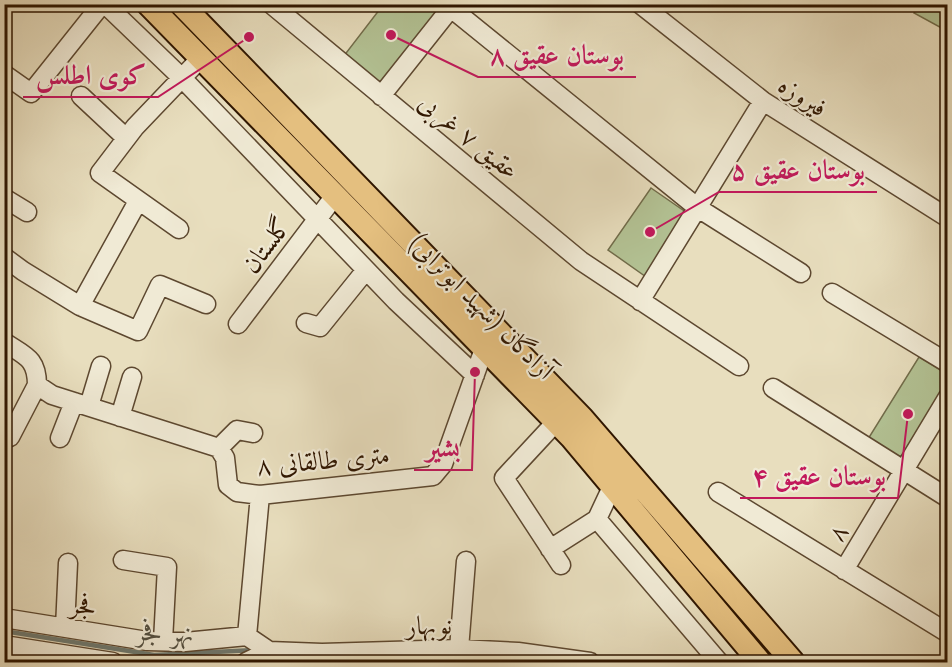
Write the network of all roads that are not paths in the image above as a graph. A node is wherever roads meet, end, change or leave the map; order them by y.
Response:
1 (104, 4) edge
2 (148, 4) edge
3 (181, 4) edge
4 (271, 4) edge
5 (640, 4) edge
6 (450, 6) edge
7 (200, 59) junction
8 (4, 74) edge
9 (182, 78) junction
10 (81, 96) dead end
11 (381, 96) junction
12 (763, 101) junction
13 (126, 138) junction
14 (334, 197) junction
15 (5, 200) edge
16 (138, 201) junction
17 (698, 208) junction
18 (27, 212) dead end
19 (318, 218) junction
20 (948, 218) edge
21 (179, 229) dead end
22 (4, 257) edge
23 (366, 270) junction
24 (801, 273) dead end
25 (832, 293) dead end
26 (640, 301) junction
27 (206, 304) dead end
28 (80, 306) junction
29 (306, 323) dead end
30 (238, 324) dead end
31 (4, 342) edge
32 (483, 349) junction
33 (948, 363) edge
34 (100, 366) dead end
35 (739, 366) dead end
36 (475, 375) junction
37 (132, 377) dead end
38 (37, 386) junction
39 (773, 388) dead end
40 (948, 397) edge
41 (81, 404) junction
42 (120, 417) junction
43 (556, 422) junction
44 (253, 433) dead end
45 (10, 437) dead end
46 (60, 438) dead end
47 (219, 448) junction
48 (904, 470) junction
49 (612, 488) junction
50 (718, 492) dead end
51 (260, 495) junction
52 (948, 498) edge
53 (597, 519) junction
54 (550, 549) junction
55 (123, 560) dead end
56 (466, 561) dead end
57 (68, 563) dead end
58 (561, 565) dead end
59 (844, 570) junction
60 (4, 618) edge
61 (65, 628) junction
62 (948, 633) edge
63 (246, 636) junction
64 (163, 641) junction
65 (4, 645) edge
66 (459, 649) junction
67 (268, 657) edge
68 (113, 663) edge
69 (246, 663) edge
70 (590, 663) edge
71 (719, 663) edge
72 (760, 663) edge
73 (793, 663) edge

1 - 8 street
1 - 9 street
2 - 7 main road, آزادگان (شهید ابوترابی)
3 - 73 main road, آزادگان (شهید ابوترابی)
4 - 11 street, عقیق ۷ غربی
5 - 12 street, فیروزه
6 - 11 street
6 - 17 street
7 - 9 street
7 - 14 main road, آزادگان (شهید ابوترابی)
9 - 13 street
9 - 19 street
10 - 13 street
11 - 26 street, عقیق ۷ غربی
12 - 17 street
12 - 20 street, فیروزه
13 - 16 street
14 - 19 street, گلستان
14 - 32 main road, آزادگان (شهید ابوترابی)
15 - 18 street
16 - 21 street
16 - 28 street
17 - 24 street
17 - 26 street
19 - 23 street
19 - 30 street, گلستان
22 - 28 street
23 - 29 street
23 - 36 street
25 - 33 street
26 - 35 street, عقیق ۷ غربی
27 - 28 street
31 - 38 street
32 - 36 street, ۸ متری طالقانی
32 - 43 main road, آزادگان (شهید ابوترابی)
34 - 41 street
36 - 51 street, ۸ متری طالقانی
37 - 42 street
38 - 41 street, ۸ متری طالقانی
38 - 45 street
39 - 48 street
40 - 48 street, ۸
41 - 42 street, ۸ متری طالقانی
41 - 46 street
42 - 47 street, ۸ متری طالقانی
43 - 49 main road, آزادگان (شهید ابوترابی)
43 - 54 street
44 - 47 street
47 - 51 street, ۸ متری طالقانی
48 - 52 street
48 - 59 street, ۸
49 - 53 street
49 - 72 main road, آزادگان (شهید ابوترابی)
50 - 59 street
51 - 63 street
53 - 54 street
53 - 71 street
54 - 58 street
55 - 64 street
56 - 66 street
57 - 61 street
59 - 62 street
60 - 61 street, فجر
61 - 64 street, فجر
63 - 64 street, فجر
63 - 67 street
65 - 68 street, فجر
66 - 67 street, نوبهار
66 - 70 street, نوبهار
67 - 69 street

